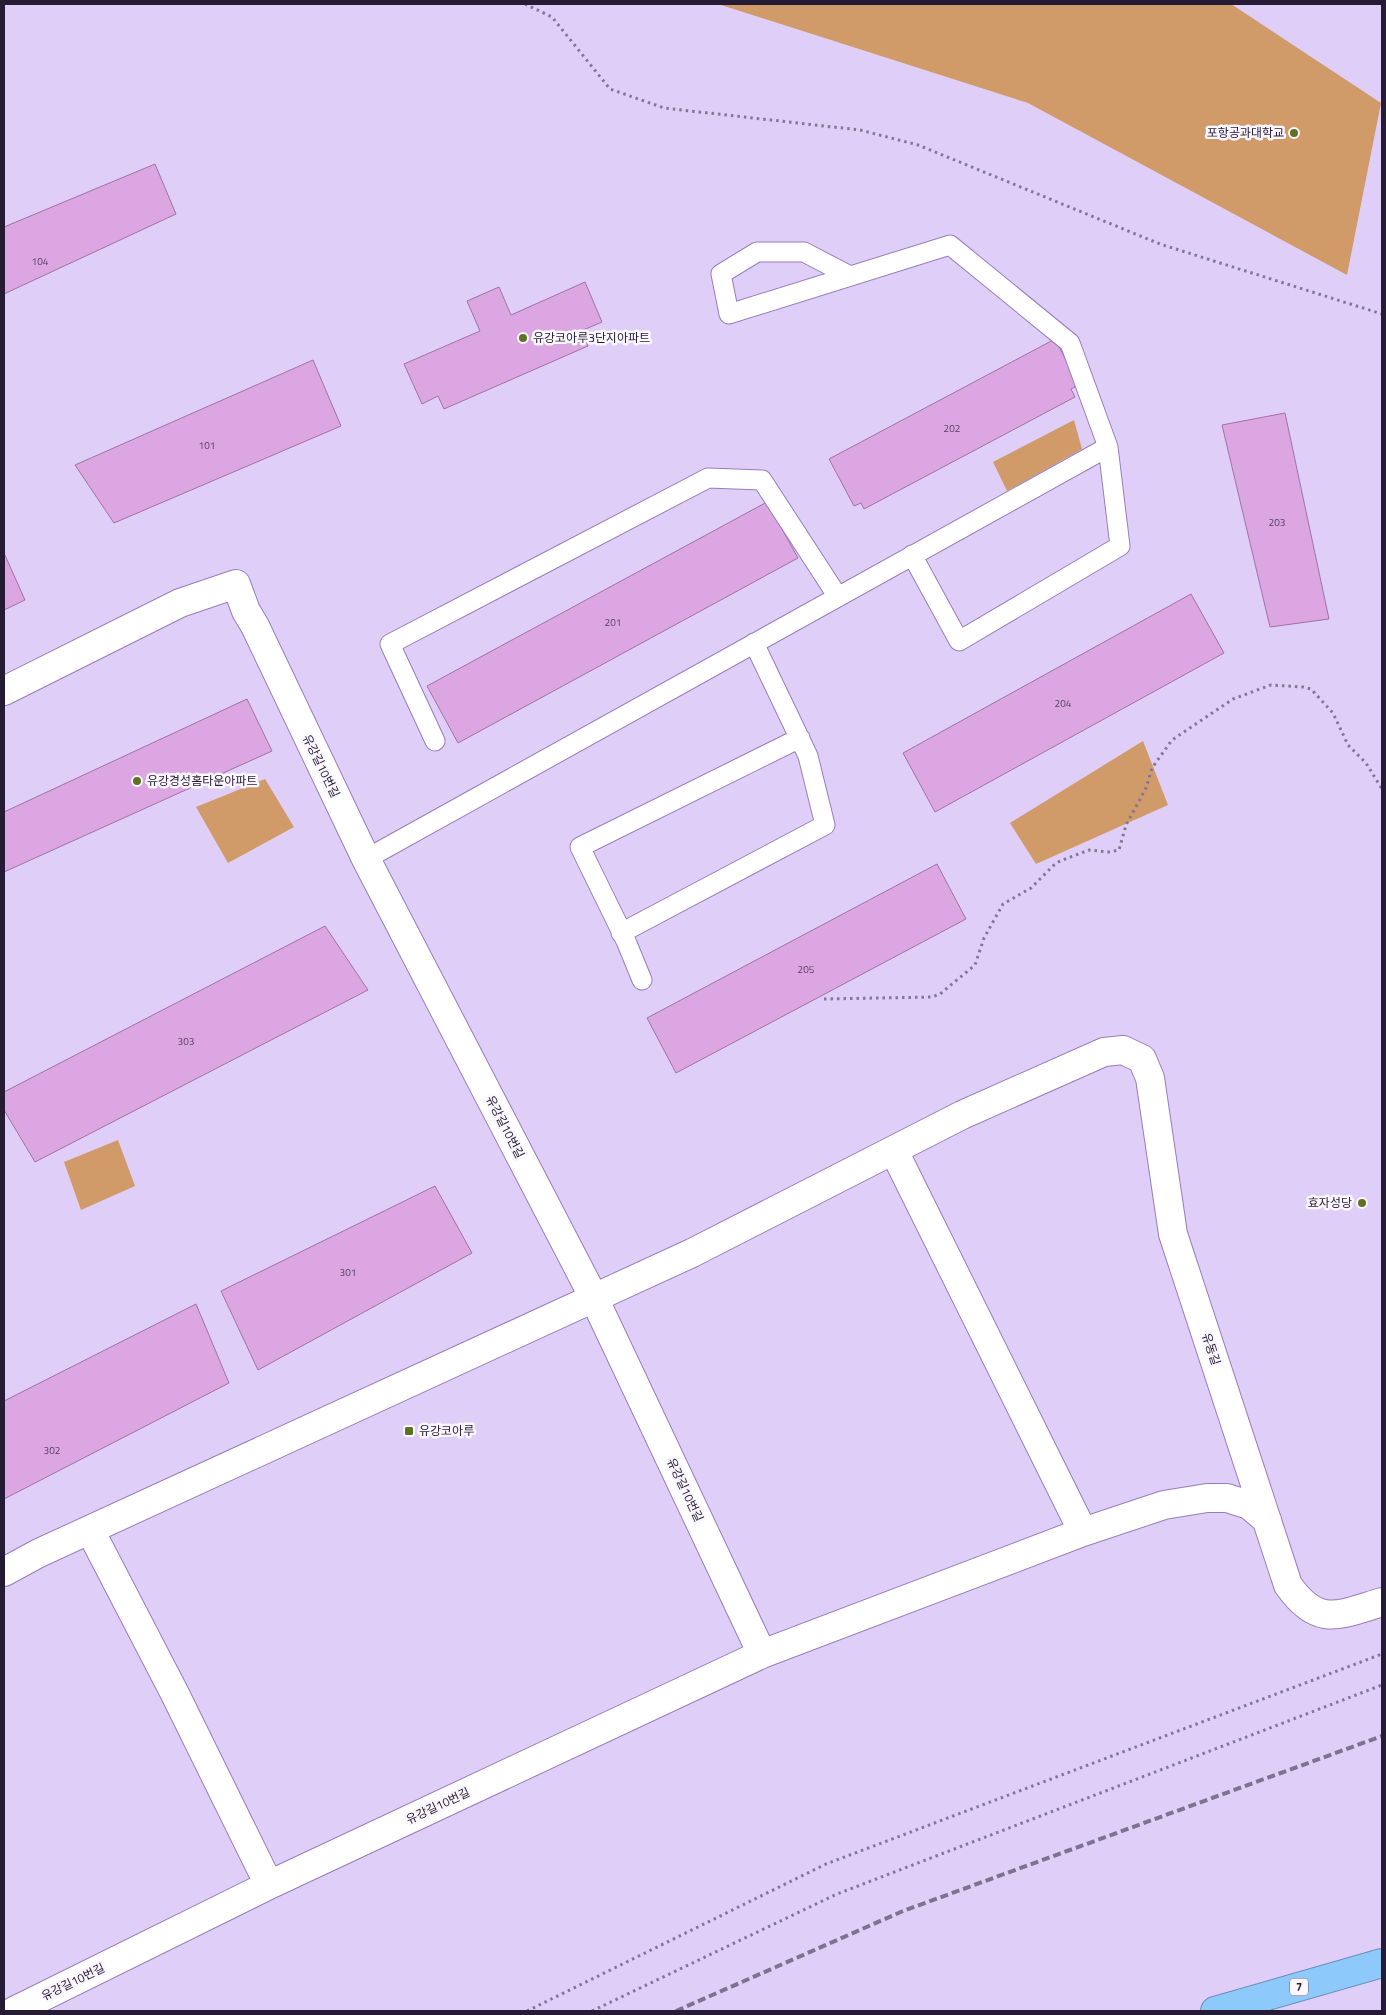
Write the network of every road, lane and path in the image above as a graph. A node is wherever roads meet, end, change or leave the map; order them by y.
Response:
1 (526, 4) edge
2 (850, 276) junction
3 (1382, 314) edge
4 (1108, 447) junction
5 (912, 555) junction
6 (838, 597) junction
7 (754, 644) junction
8 (4, 691) edge
9 (800, 738) junction
10 (436, 741) dead end
11 (1382, 789) edge
12 (366, 859) junction
13 (621, 932) junction
14 (642, 980) dead end
15 (824, 999) dead end
16 (894, 1151) junction
17 (594, 1298) junction
18 (1267, 1520) junction
19 (90, 1530) junction
20 (1083, 1532) junction
21 (4, 1572) edge
22 (1382, 1602) edge
23 (762, 1654) junction
24 (1382, 1654) edge
25 (1382, 1684) edge
26 (268, 1885) junction
27 (1382, 1963) edge
28 (14, 2011) edge
29 (527, 2011) edge
30 (592, 2011) edge
31 (1215, 2011) edge

1 - 3 path
2 - 2 lane
2 - 4 lane
4 - 5 lane
4 - 5 lane
5 - 6 lane
6 - 7 lane
6 - 10 lane
7 - 9 lane
7 - 12 lane
8 - 12 street, 유강길10번길
9 - 13 lane
9 - 13 lane
11 - 15 path
12 - 17 street, 유강길10번길
13 - 14 lane
16 - 17 street, 유동길
16 - 18 street, 유동길
16 - 20 street
17 - 19 street, 유동길
17 - 23 street, 유강길10번길
18 - 20 street
18 - 22 street, 유동길
19 - 21 street, 유동길
19 - 26 street
20 - 23 street
23 - 26 street, 유강길10번길
24 - 29 path
25 - 30 path
26 - 28 street, 유강길10번길
27 - 31 highway, 7

